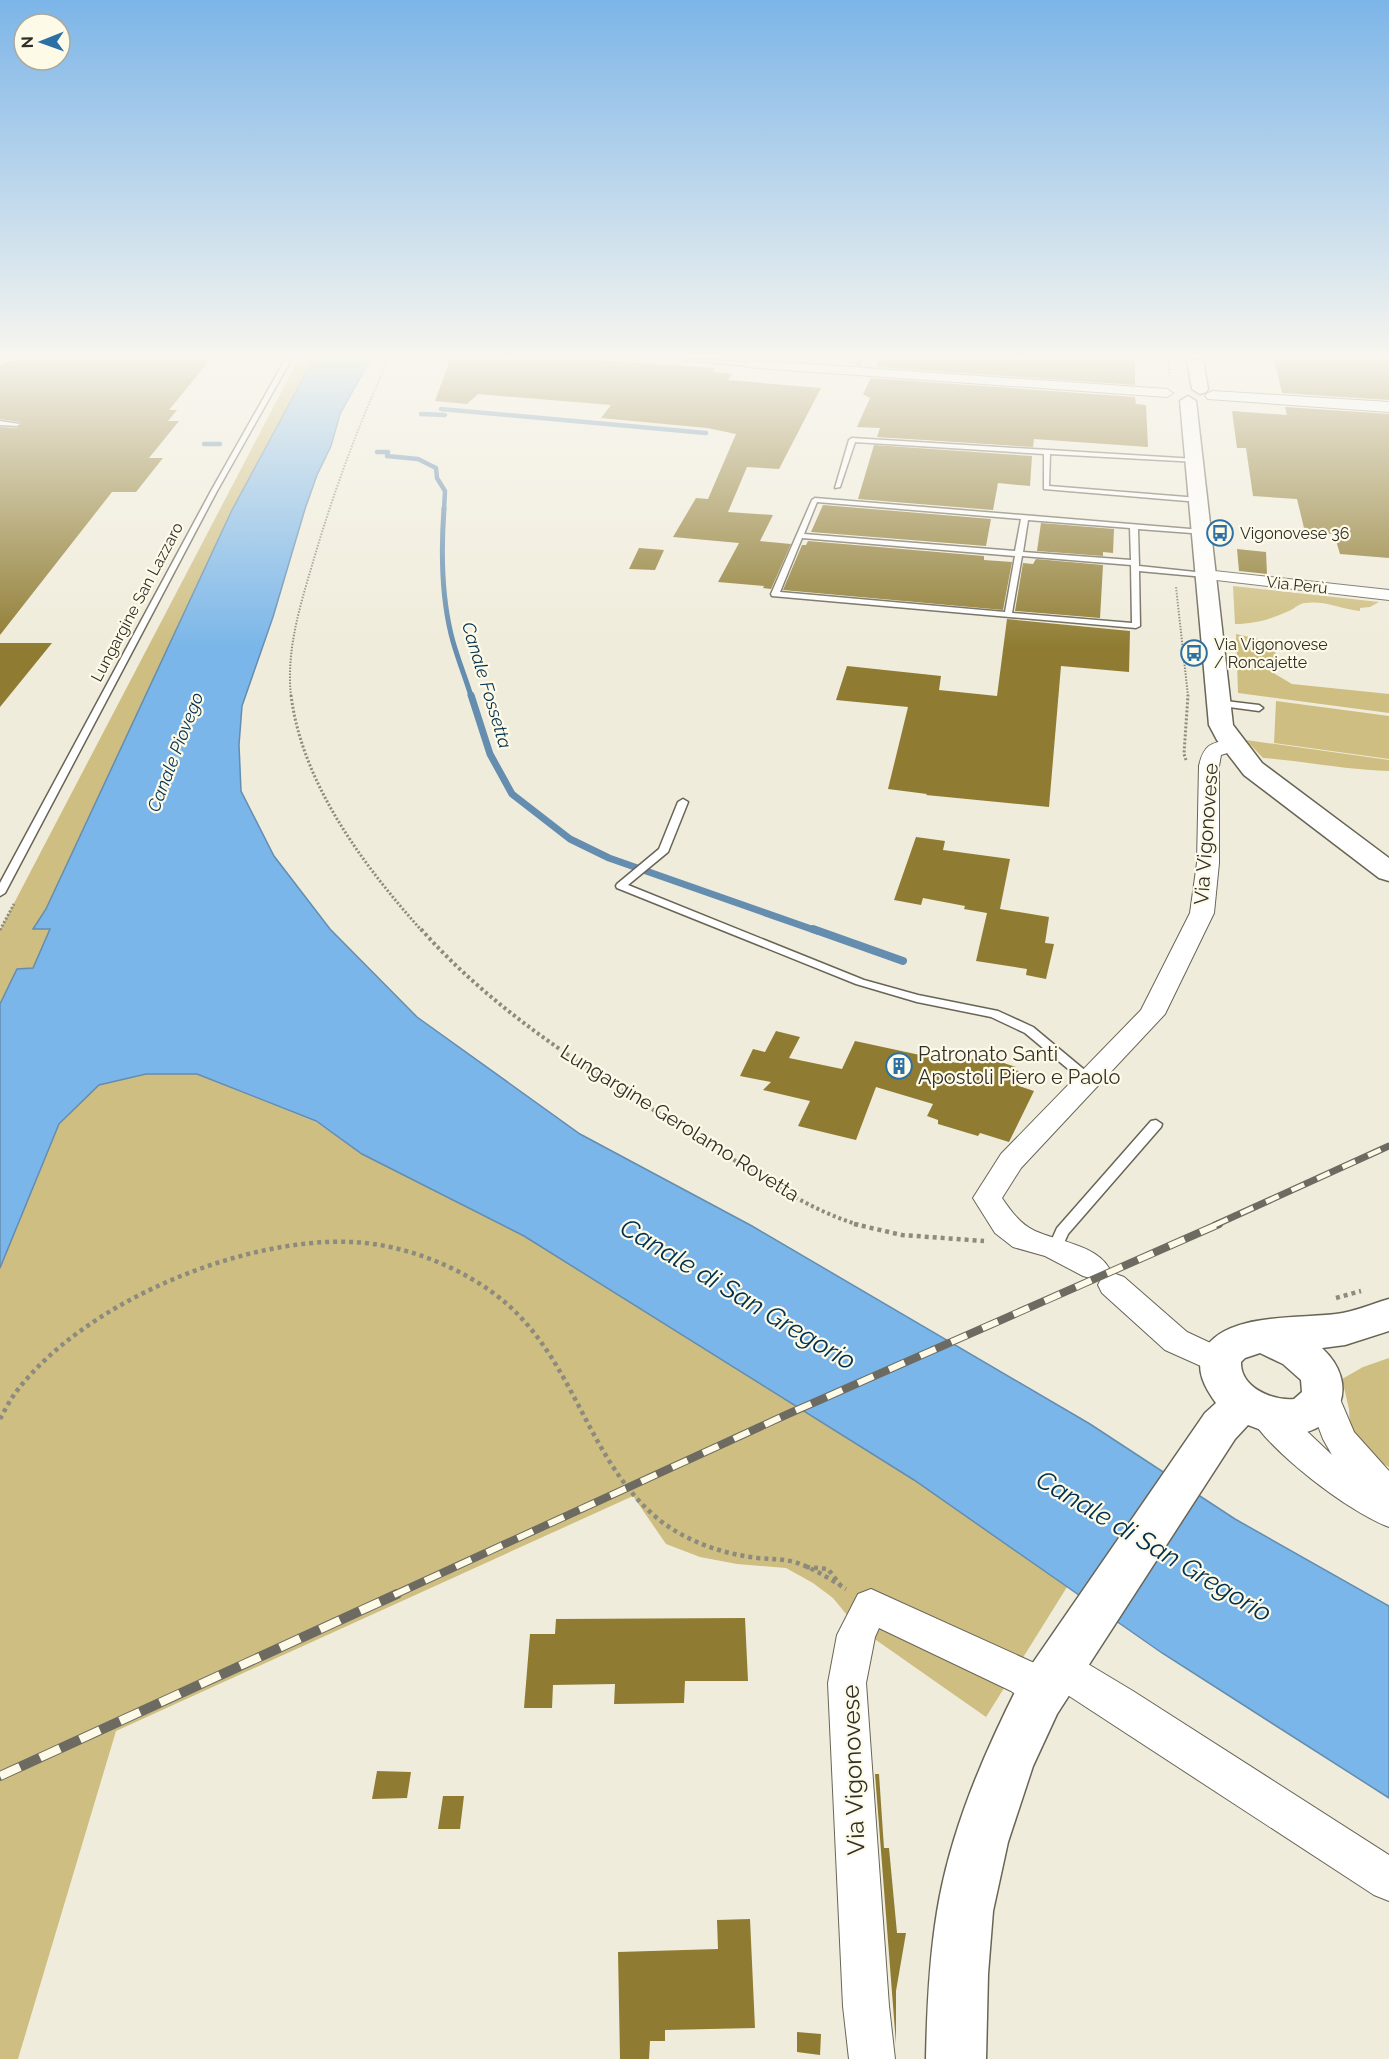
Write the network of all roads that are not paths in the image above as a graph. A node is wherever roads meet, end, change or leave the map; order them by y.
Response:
1 (233, 456) edge
2 (847, 456) edge
3 (1047, 456) edge
4 (1115, 456) edge
5 (1196, 456) edge
6 (1196, 461) junction
7 (837, 487) dead end
8 (1199, 500) junction
9 (1025, 518) junction
10 (1134, 526) junction
11 (1202, 532) junction
12 (800, 536) junction
13 (1020, 554) junction
14 (1135, 566) junction
15 (1205, 575) junction
16 (1389, 595) edge
17 (1008, 615) junction
18 (1217, 703) junction
19 (1259, 708) dead end
20 (1233, 745) junction
21 (683, 802) dead end
22 (1389, 872) edge
23 (0, 893) edge
24 (1089, 1080) junction
25 (1156, 1124) dead end
26 (1055, 1248) junction
27 (1389, 1315) edge
28 (1347, 1328) junction
29 (1263, 1338) junction
30 (1221, 1362) junction
31 (1321, 1385) junction
32 (1254, 1408) junction
33 (1389, 1494) edge
34 (1389, 1512) edge
35 (1056, 1672) junction
36 (1389, 1880) edge
37 (872, 2059) edge
38 (956, 2059) edge

1 - 23 lane, Lungargine San Lazzaro
2 - 7 lane
3 - 8 lane
4 - 6 lane
5 - 6 main road, Via Vigonovese
6 - 8 main road, Via Vigonovese
8 - 11 main road, Via Vigonovese
9 - 10 lane
9 - 12 lane
9 - 13 lane
10 - 11 lane
10 - 14 lane
11 - 15 main road, Via Vigonovese
12 - 13 lane
12 - 17 lane
13 - 14 lane
13 - 17 lane
14 - 15 lane
14 - 17 lane
15 - 16 street, Via Perù
15 - 18 main road, Via Vigonovese
18 - 19 lane
18 - 20 main road, Via Vigonovese
20 - 22 main road, Via Vigonovese
20 - 24 street, Via Vigonovese
21 - 24 lane
24 - 26 street, Via Vigonovese
25 - 26 lane
26 - 30 street, Via Vigonovese
27 - 28 main road
28 - 29 main road
28 - 31 main road
29 - 30 main road
29 - 31 main road
30 - 32 main road
31 - 32 main road
31 - 33 street
32 - 34 street
32 - 35 main road
35 - 36 street, Via Vigonovese
35 - 37 street, Via Vigonovese
35 - 38 main road

